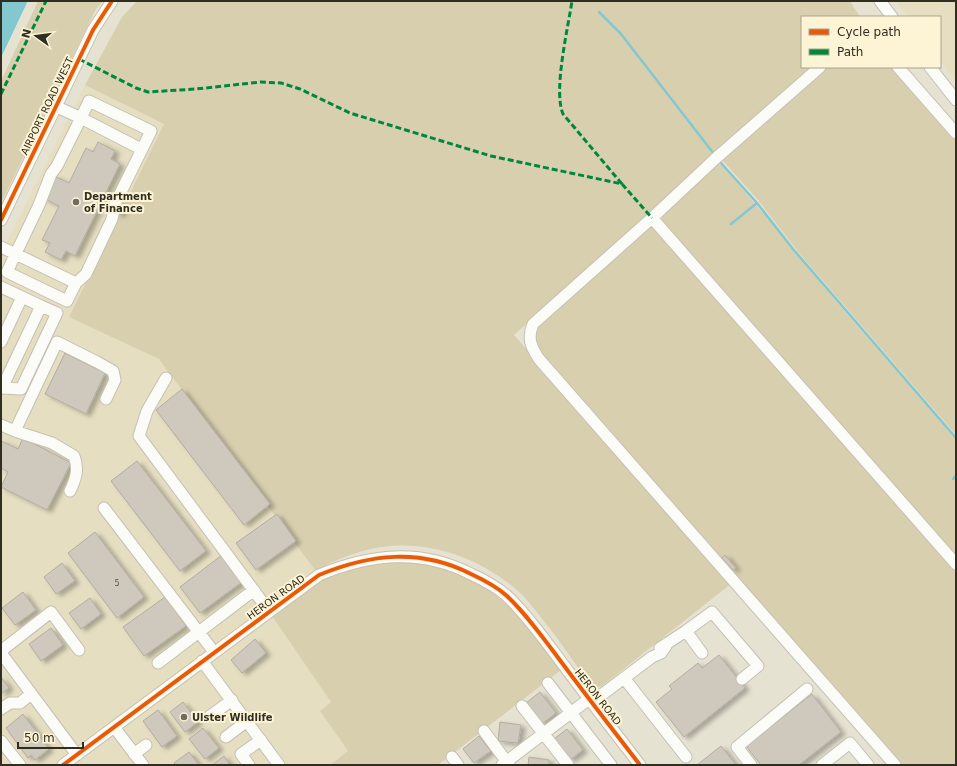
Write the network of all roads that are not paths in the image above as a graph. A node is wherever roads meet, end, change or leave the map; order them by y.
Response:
1 (112, 1) edge
2 (884, 3) edge
3 (891, 16) edge
4 (819, 68) edge
5 (899, 68) edge
6 (931, 68) edge
7 (956, 100) edge
8 (55, 106) junction
9 (81, 118) junction
10 (956, 133) edge
11 (141, 149) junction
12 (652, 218) junction
13 (1, 220) edge
14 (1, 246) edge
15 (16, 253) junction
16 (76, 283) junction
17 (1, 287) edge
18 (22, 297) junction
19 (41, 306) junction
20 (1, 342) edge
21 (166, 378) dead end
22 (1, 388) edge
23 (106, 399) dead end
24 (1, 426) edge
25 (15, 431) junction
26 (70, 491) dead end
27 (104, 508) dead end
28 (956, 564) edge
29 (254, 590) junction
30 (269, 611) junction
31 (199, 630) junction
32 (686, 632) junction
33 (80, 650) dead end
34 (1, 652) edge
35 (214, 652) junction
36 (702, 653) dead end
37 (202, 661) junction
38 (158, 663) dead end
39 (742, 679) dead end
40 (622, 680) junction
41 (548, 684) dead end
42 (807, 689) dead end
43 (32, 694) junction
44 (232, 700) junction
45 (590, 700) junction
46 (522, 706) dead end
47 (1, 709) edge
48 (570, 712) junction
49 (210, 716) dead end
50 (247, 721) junction
51 (114, 727) junction
52 (484, 731) dead end
53 (543, 733) junction
54 (226, 737) dead end
55 (260, 740) junction
56 (1, 741) edge
57 (146, 745) dead end
58 (134, 754) junction
59 (77, 755) junction
60 (686, 757) dead end
61 (862, 763) edge
62 (506, 764) edge
63 (20, 765) edge
64 (63, 765) edge
65 (143, 765) edge
66 (249, 765) edge
67 (279, 765) edge
68 (568, 765) edge
69 (611, 765) edge
70 (640, 765) edge
71 (751, 765) edge
72 (822, 765) edge
73 (895, 765) edge

1 - 8 street, AIRPORT ROAD WEST
2 - 3 street
4 - 12 street
5 - 10 street
6 - 7 street
8 - 9 street
8 - 13 street, AIRPORT ROAD WEST
9 - 11 street
9 - 11 street
9 - 15 street
11 - 16 street
12 - 28 street
12 - 73 street
14 - 15 street
15 - 16 street
15 - 16 street
17 - 18 street
18 - 19 street
18 - 20 street
19 - 22 street
19 - 22 street
21 - 29 street
23 - 25 street
24 - 25 street
25 - 26 street
27 - 31 street
29 - 30 street
29 - 31 street
30 - 35 street, HERON ROAD
30 - 45 street, HERON ROAD
31 - 35 street
31 - 38 street
32 - 36 street
32 - 39 street
32 - 40 street
33 - 34 street
34 - 43 street
35 - 37 street, HERON ROAD
37 - 44 street
37 - 51 street, HERON ROAD
40 - 45 street
40 - 60 street
41 - 48 street
42 - 71 street
43 - 47 street
43 - 59 street
44 - 49 street
44 - 50 street
45 - 48 street
45 - 70 street, HERON ROAD
46 - 53 street
48 - 53 street
48 - 69 street
50 - 54 street
50 - 55 street
51 - 58 street
51 - 59 street, HERON ROAD
52 - 62 street
53 - 62 street
53 - 68 street
55 - 66 street
55 - 67 street
56 - 63 street
57 - 58 street
58 - 65 street
59 - 64 street, HERON ROAD
61 - 72 street

